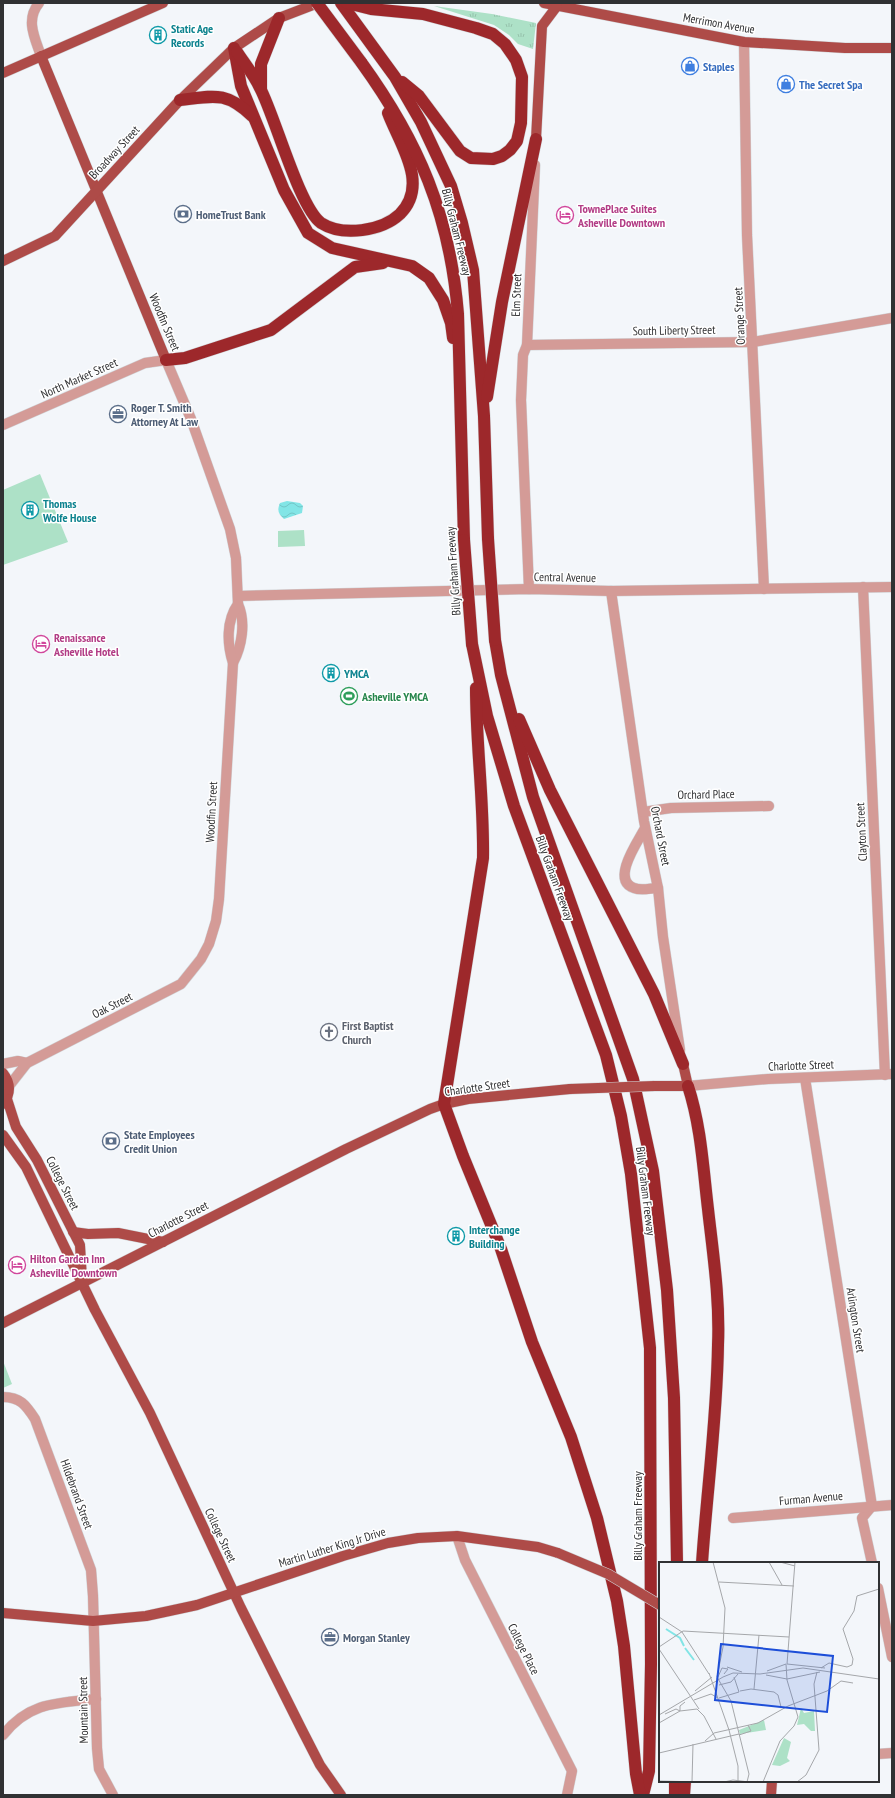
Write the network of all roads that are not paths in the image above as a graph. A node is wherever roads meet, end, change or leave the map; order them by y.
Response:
1 (39, 3) edge
2 (162, 3) edge
3 (318, 3) edge
4 (341, 3) edge
5 (347, 3) edge
6 (544, 3) edge
7 (558, 5) edge
8 (279, 18) junction
9 (744, 42) junction
10 (234, 48) junction
11 (892, 48) edge
12 (41, 56) junction
13 (3, 73) edge
14 (395, 77) junction
15 (379, 87) junction
16 (261, 88) junction
17 (180, 100) junction
18 (257, 121) junction
19 (536, 140) junction
20 (96, 190) junction
21 (3, 261) edge
22 (390, 261) junction
23 (892, 318) edge
24 (753, 342) junction
25 (527, 345) junction
26 (166, 360) junction
27 (459, 360) junction
28 (484, 416) junction
29 (3, 425) edge
30 (863, 587) junction
31 (892, 587) edge
32 (528, 589) junction
33 (764, 589) junction
34 (611, 591) junction
35 (238, 600) junction
36 (476, 665) junction
37 (501, 675) junction
38 (769, 806) dead end
39 (643, 812) junction
40 (645, 828) junction
41 (658, 888) junction
42 (201, 959) joint
43 (27, 1063) junction
44 (3, 1064) edge
45 (683, 1064) junction
46 (3, 1073) edge
47 (888, 1074) edge
48 (805, 1078) junction
49 (9, 1086) junction
50 (688, 1086) junction
51 (5, 1102) edge
52 (444, 1104) junction
53 (3, 1135) edge
54 (73, 1232) junction
55 (163, 1242) junction
56 (82, 1283) junction
57 (3, 1324) edge
58 (3, 1397) edge
59 (892, 1505) edge
60 (872, 1506) junction
61 (733, 1518) dead end
62 (457, 1536) junction
63 (677, 1562) edge
64 (702, 1562) edge
65 (872, 1562) edge
66 (234, 1592) junction
67 (879, 1593) edge
68 (659, 1604) edge
69 (3, 1613) edge
70 (93, 1621) junction
71 (892, 1657) edge
72 (96, 1699) junction
73 (3, 1735) edge
74 (892, 1753) edge
75 (879, 1754) edge
76 (675, 1782) edge
77 (685, 1782) edge
78 (772, 1782) edge
79 (113, 1795) edge
80 (341, 1795) edge
81 (568, 1795) edge
82 (642, 1795) edge
83 (675, 1795) edge
84 (684, 1795) edge
85 (770, 1795) edge

1 - 12 street
2 - 12 main road
3 - 8 main road
3 - 15 highway, Billy Graham Freeway, bridge
4 - 14 highway, Billy Graham Freeway
5 - 14 highway
6 - 7 main road, Merrimon Avenue
7 - 9 main road, Merrimon Avenue
7 - 19 main road, Elm Street
8 - 10 main road
8 - 16 highway
9 - 11 main road, Merrimon Avenue
9 - 24 street, Orange Street
10 - 16 highway
10 - 17 main road, Broadway Street
10 - 18 highway
12 - 13 main road
12 - 20 main road, Woodfin Street
14 - 28 highway, Billy Graham Freeway
15 - 16 highway
15 - 27 highway, Billy Graham Freeway
17 - 18 highway
17 - 20 main road, Broadway Street
18 - 22 highway
19 - 25 street, Elm Street
19 - 28 highway
20 - 21 main road, Broadway Street
20 - 26 main road, Woodfin Street
22 - 26 highway
22 - 27 highway
23 - 24 street, South Liberty Street
24 - 25 street, South Liberty Street
24 - 33 street, Orange Street
25 - 32 street, Elm Street
26 - 29 street, North Market Street
26 - 35 street, Woodfin Street
27 - 36 highway, Billy Graham Freeway, bridge
28 - 37 highway, Billy Graham Freeway, bridge
30 - 31 street, Central Avenue
30 - 33 street, Central Avenue
30 - 47 street, Clayton Street
32 - 34 street, Central Avenue
32 - 35 street, Central Avenue
33 - 34 street, Central Avenue
34 - 39 street, Orchard Street
35 - 42 street, Woodfin Street
36 - 52 highway
36 - 82 highway, Billy Graham Freeway
37 - 45 highway
37 - 63 highway, Billy Graham Freeway
38 - 39 street, Orchard Place
39 - 40 street, Orchard Street
40 - 41 street, Orchard Street
40 - 41 street
41 - 45 street, Orchard Street
42 - 43 street, Oak Street
43 - 44 street, Oak Street
43 - 49 street, Oak Street
45 - 50 main road, Orchard Street
46 - 49 main road
47 - 48 street, Charlotte Street
48 - 50 street, Charlotte Street
48 - 60 street, Arlington Street
49 - 51 main road
50 - 52 main road, Charlotte Street, bridge
50 - 64 highway
51 - 54 main road, College Street
52 - 55 main road, Charlotte Street
52 - 82 highway
53 - 56 main road, College Street
54 - 55 main road
54 - 56 main road, College Street
55 - 56 main road, Charlotte Street
56 - 57 main road, Charlotte Street
56 - 66 main road, College Street
58 - 70 street, Hildebrand Street
59 - 60 street, Furman Avenue
60 - 61 street, Furman Avenue
60 - 65 street
62 - 66 main road, Martin Luther King Jr Drive
62 - 68 main road, Martin Luther King Jr Drive, bridge
62 - 81 street, College Place
66 - 70 main road, Martin Luther King Jr Drive
66 - 80 main road, College Street
67 - 71 street
69 - 70 main road, Martin Luther King Jr Drive
70 - 72 street, Mountain Street
72 - 73 street
72 - 79 street, Mountain Street
74 - 75 street
76 - 83 highway
77 - 84 highway
78 - 85 main road

